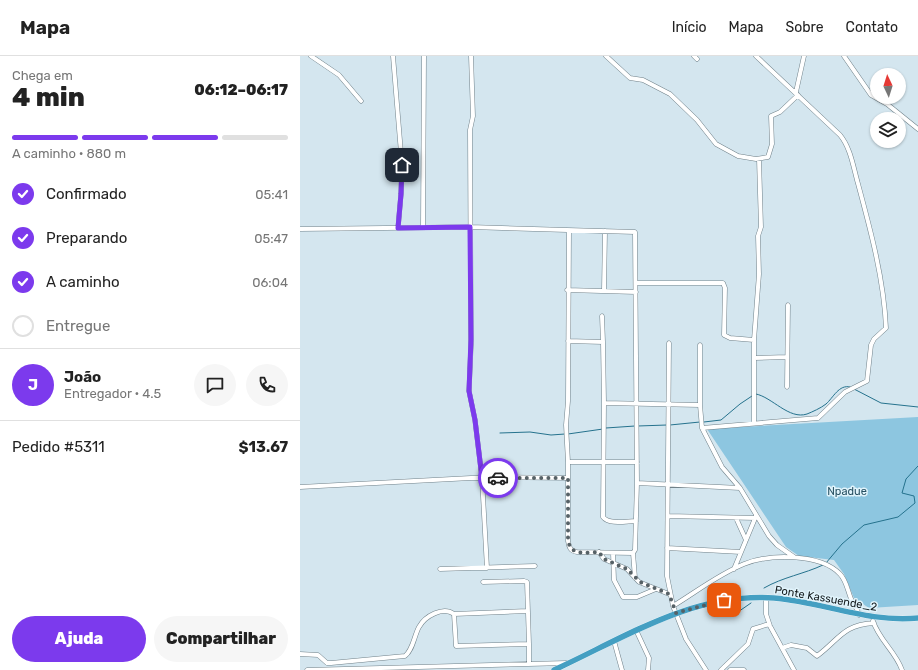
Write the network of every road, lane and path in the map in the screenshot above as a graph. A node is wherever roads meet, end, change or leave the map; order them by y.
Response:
1 (311, 56) edge
2 (393, 56) edge
3 (424, 56) edge
4 (471, 56) edge
5 (606, 56) edge
6 (756, 56) edge
7 (804, 56) edge
8 (844, 56) edge
9 (797, 93) junction
10 (361, 100) dead end
11 (918, 129) edge
12 (759, 158) junction
13 (470, 227) junction
14 (398, 228) junction
15 (423, 228) junction
16 (300, 229) edge
17 (569, 230) junction
18 (605, 231) junction
19 (636, 283) junction
20 (568, 290) junction
21 (604, 291) junction
22 (636, 292) junction
23 (788, 305) dead end
24 (602, 316) dead end
25 (754, 340) junction
26 (568, 341) junction
27 (603, 342) junction
28 (669, 343) dead end
29 (700, 345) dead end
30 (787, 357) junction
31 (754, 358) junction
32 (787, 387) dead end
33 (604, 403) junction
34 (636, 403) junction
35 (668, 403) junction
36 (700, 405) junction
37 (754, 422) junction
38 (702, 428) junction
39 (568, 462) junction
40 (604, 462) junction
41 (637, 462) junction
42 (482, 478) junction
43 (568, 478) junction
44 (637, 483) junction
45 (669, 484) junction
46 (300, 487) edge
47 (740, 488) junction
48 (668, 516) junction
49 (757, 516) junction
50 (736, 518) junction
51 (636, 521) junction
52 (746, 540) junction
53 (667, 548) junction
54 (599, 552) junction
55 (741, 552) junction
56 (613, 553) junction
57 (633, 553) junction
58 (794, 557) junction
59 (613, 562) junction
60 (534, 566) dead end
61 (487, 568) junction
62 (440, 569) dead end
63 (734, 569) junction
64 (635, 578) junction
65 (483, 582) dead end
66 (657, 589) junction
67 (669, 594) junction
68 (766, 598) junction
69 (673, 606) junction
70 (528, 611) junction
71 (676, 613) junction
72 (454, 614) junction
73 (859, 615) junction
74 (872, 617) junction
75 (918, 618) edge
76 (874, 623) junction
77 (769, 624) junction
78 (636, 630) junction
79 (614, 641) junction
80 (529, 644) junction
81 (782, 648) junction
82 (300, 654) edge
83 (569, 663) junction
84 (529, 664) junction
85 (556, 669) edge
86 (307, 670) edge
87 (622, 670) edge
88 (648, 670) edge
89 (706, 670) edge
90 (721, 670) edge
91 (730, 670) edge
92 (744, 670) edge
93 (794, 670) edge
94 (902, 670) edge

1 - 10 street
2 - 14 street
3 - 15 street
4 - 13 street
5 - 12 street
6 - 9 street
7 - 9 street
8 - 11 street
9 - 12 street
9 - 37 street
12 - 25 street
13 - 15 street
13 - 17 street
13 - 42 street
14 - 15 street
14 - 16 street
17 - 18 street
17 - 20 street
18 - 19 street
18 - 21 street
19 - 22 street
19 - 25 street
20 - 21 street
20 - 26 street
21 - 22 street
22 - 34 street
23 - 30 street
24 - 27 street
25 - 31 street
26 - 27 street
26 - 39 street
27 - 33 street
28 - 35 street
29 - 36 street
30 - 31 street
30 - 32 street
31 - 37 street
33 - 34 street
33 - 40 street
34 - 35 street
34 - 41 street
35 - 36 street
35 - 45 street
36 - 38 street
37 - 38 street
38 - 47 street
39 - 40 street
39 - 43 street
40 - 41 street
40 - 51 street
41 - 44 street
42 - 43 street
42 - 46 street
42 - 61 street
43 - 54 street
44 - 45 street
44 - 51 street
45 - 47 street
45 - 48 street
47 - 49 street
48 - 50 street
48 - 53 street
49 - 50 street
49 - 52 street
49 - 58 street
50 - 52 street
51 - 57 street
52 - 55 street
53 - 55 street
53 - 67 street
54 - 56 street
54 - 59 street
55 - 63 street
56 - 57 street
56 - 59 street
57 - 64 street
58 - 63 street
58 - 73 street
59 - 64 street
59 - 66 street
60 - 61 street
61 - 62 street
63 - 69 street
64 - 66 street
65 - 70 street
66 - 67 street
67 - 69 street
68 - 71 highway, Ponte Kassuende_2
68 - 73 highway, Ponte Kassuende_2
68 - 77 street
69 - 71 street
70 - 72 street
70 - 80 street
71 - 78 highway, Ponte Kassuende_2
71 - 89 street
72 - 80 street
72 - 82 street
73 - 74 highway, Ponte Kassuende_2
74 - 75 highway, Ponte Kassuende_2
74 - 76 street
76 - 81 street
76 - 94 street
77 - 81 street
77 - 90 street
78 - 79 highway, Ponte Kassuende_2
78 - 88 street
79 - 83 highway, Ponte Kassuende_2
79 - 87 street
80 - 84 street
81 - 93 street
83 - 84 street
83 - 85 highway, Ponte Kassuende_2
84 - 86 street
91 - 92 street

